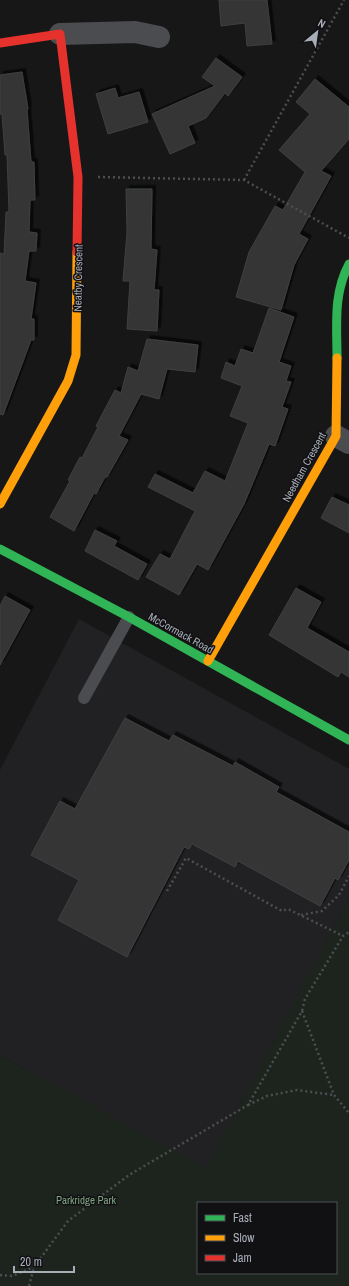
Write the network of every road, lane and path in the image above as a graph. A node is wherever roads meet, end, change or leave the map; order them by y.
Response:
1 (344, 0) edge
2 (60, 34) junction
3 (159, 37) dead end
4 (0, 43) edge
5 (97, 177) dead end
6 (244, 180) junction
7 (349, 238) edge
8 (349, 264) edge
9 (343, 440) edge
10 (0, 504) edge
11 (0, 549) edge
12 (129, 618) junction
13 (208, 661) junction
14 (84, 698) dead end
15 (349, 740) edge
16 (349, 877) edge
17 (167, 891) dead end
18 (300, 915) junction
19 (349, 932) edge
20 (343, 936) junction
21 (302, 1011) junction
22 (334, 1095) junction
23 (248, 1106) junction
24 (349, 1112) edge
25 (34, 1267) junction
26 (0, 1275) edge
27 (28, 1286) edge

1 - 6 path
2 - 3 street
2 - 4 street
2 - 10 street, Neatby Crescent
5 - 6 path
6 - 7 path
8 - 9 street, Needham Crescent
9 - 13 street, Needham Crescent
11 - 12 street, McCormack Road
12 - 13 street, McCormack Road
12 - 14 lane
13 - 15 street, McCormack Road
16 - 18 path
17 - 18 path
18 - 20 path
19 - 20 path
20 - 21 path
21 - 22 path
21 - 23 path
22 - 23 path
22 - 24 path
23 - 25 path
25 - 26 path
25 - 27 path

